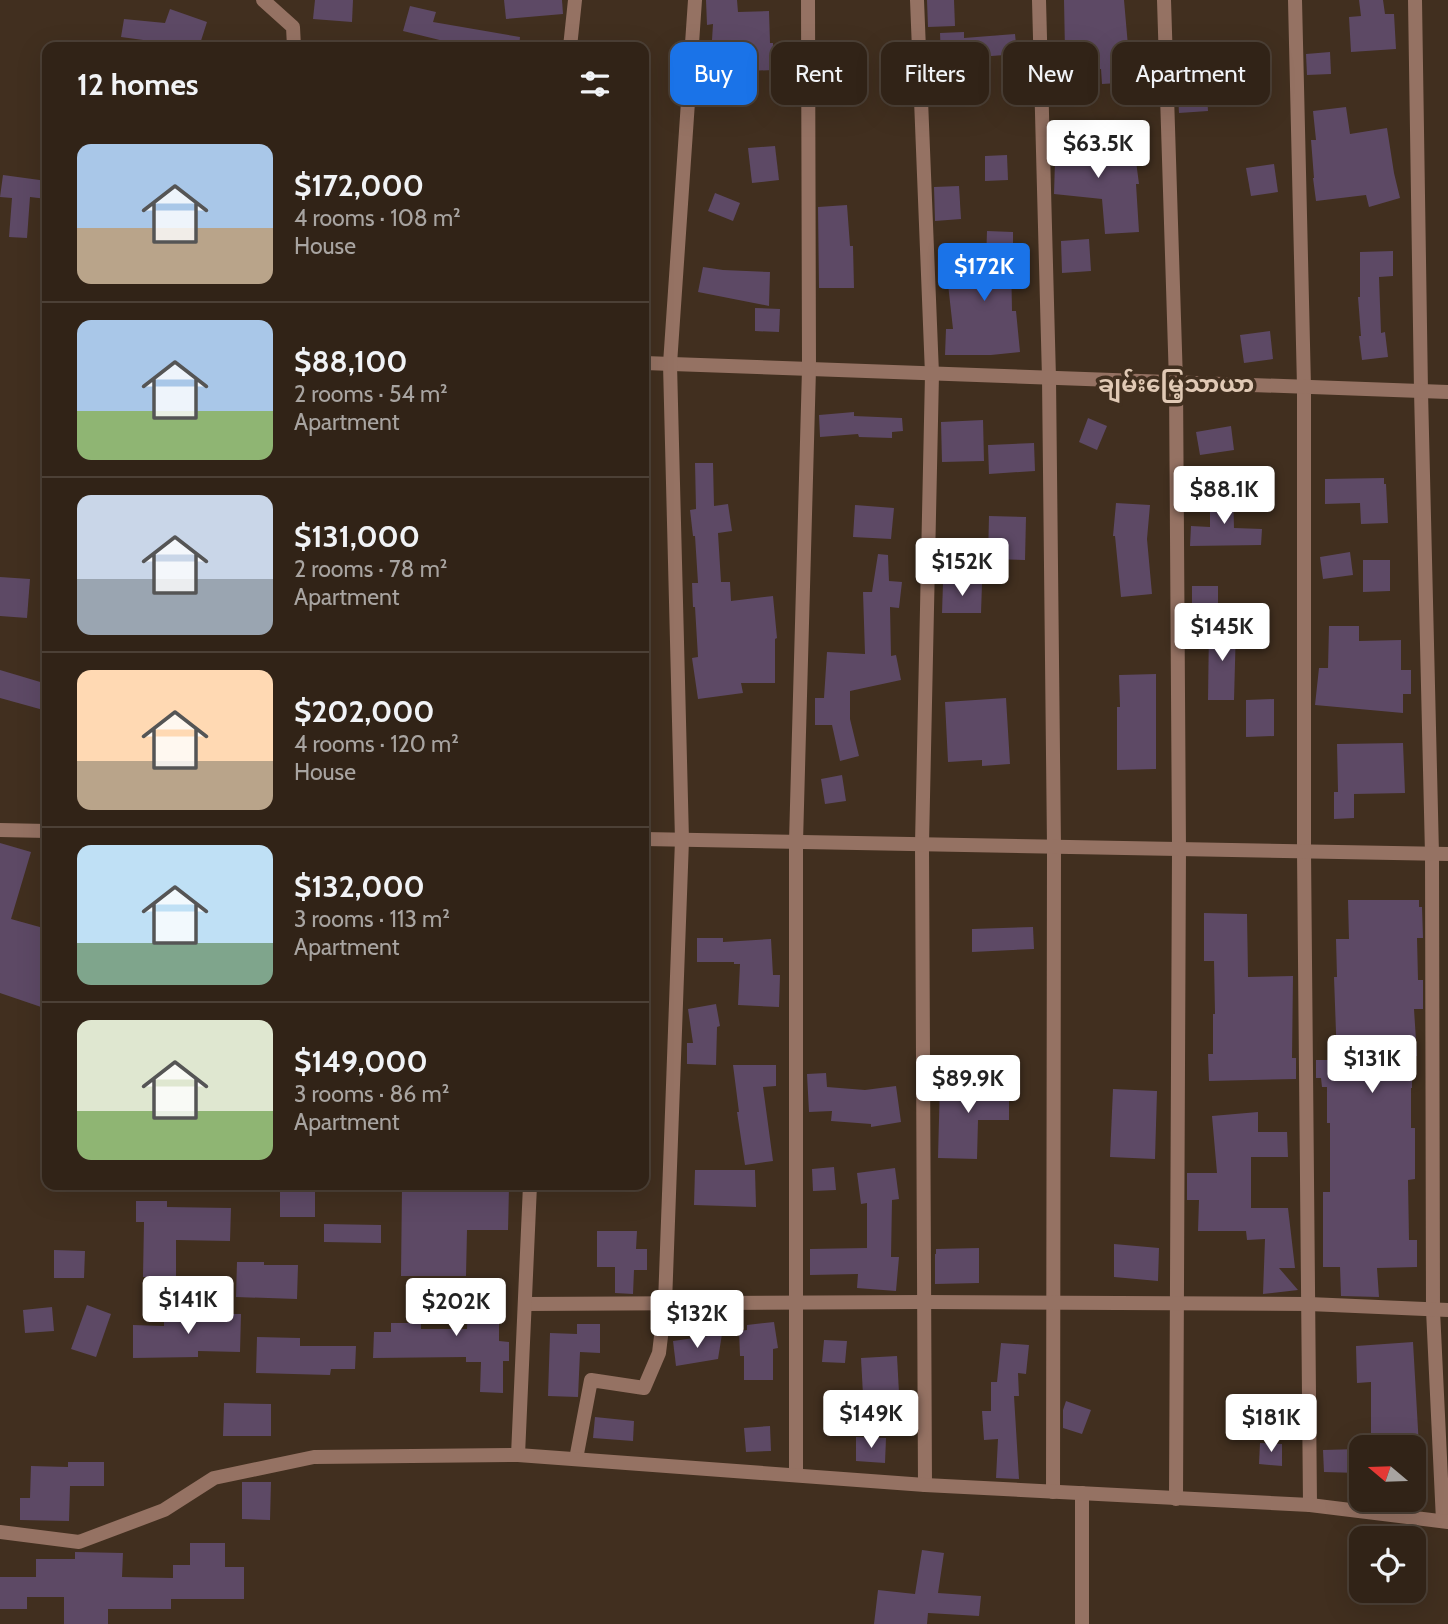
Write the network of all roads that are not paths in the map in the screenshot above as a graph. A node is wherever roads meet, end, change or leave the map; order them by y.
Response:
1 (263, 0) edge
2 (575, 0) edge
3 (695, 0) edge
4 (808, 0) edge
5 (917, 0) edge
6 (1039, 0) edge
7 (1164, 0) edge
8 (1295, 0) edge
9 (1415, 0) edge
10 (294, 42) edge
11 (571, 42) edge
12 (649, 363) edge
13 (670, 364) junction
14 (809, 369) junction
15 (932, 374) junction
16 (1049, 378) junction
17 (1176, 383) junction
18 (1304, 387) junction
19 (1421, 391) junction
20 (1448, 392) edge
21 (0, 830) edge
22 (42, 831) edge
23 (649, 839) edge
24 (682, 840) junction
25 (796, 842) junction
26 (922, 844) junction
27 (1054, 847) junction
28 (1178, 849) junction
29 (1304, 852) junction
30 (1432, 854) junction
31 (1448, 854) edge
32 (530, 1190) edge
33 (796, 1302) junction
34 (924, 1302) junction
35 (1053, 1302) junction
36 (665, 1303) junction
37 (1177, 1303) junction
38 (525, 1304) junction
39 (1309, 1304) junction
40 (1433, 1310) junction
41 (1448, 1310) edge
42 (517, 1455) junction
43 (576, 1459) junction
44 (796, 1475) junction
45 (925, 1485) junction
46 (1053, 1492) junction
47 (1082, 1493) junction
48 (1176, 1499) junction
49 (1310, 1505) junction
50 (1445, 1522) edge
51 (0, 1532) edge
52 (1082, 1624) edge

1 - 10 street
2 - 11 street
3 - 13 street
4 - 14 street
5 - 15 street
6 - 16 street
7 - 17 street
8 - 18 street
9 - 19 street
12 - 13 street
13 - 14 street
13 - 24 street
14 - 15 street
14 - 25 street
15 - 16 street
15 - 26 street
16 - 17 street
16 - 27 street
17 - 18 street
17 - 28 street
18 - 19 street
18 - 29 street
19 - 20 street
19 - 30 street
21 - 22 street
23 - 24 street
24 - 25 street
24 - 36 street
25 - 26 street
25 - 33 street
26 - 27 street
26 - 34 street
27 - 28 street
27 - 35 street
28 - 29 street
28 - 37 street
29 - 30 street
29 - 39 street
30 - 31 street
30 - 40 street
32 - 38 street
33 - 34 street
33 - 36 street
33 - 44 street
34 - 35 street
34 - 45 street
35 - 37 street
35 - 46 street
36 - 38 street
36 - 43 street
37 - 39 street
37 - 48 street
38 - 42 street
39 - 40 street
39 - 49 street
40 - 41 street
40 - 50 street
42 - 43 street
42 - 51 street
43 - 44 street
44 - 45 street
45 - 46 street
46 - 47 street
47 - 48 street
47 - 52 street
48 - 49 street
49 - 50 street

